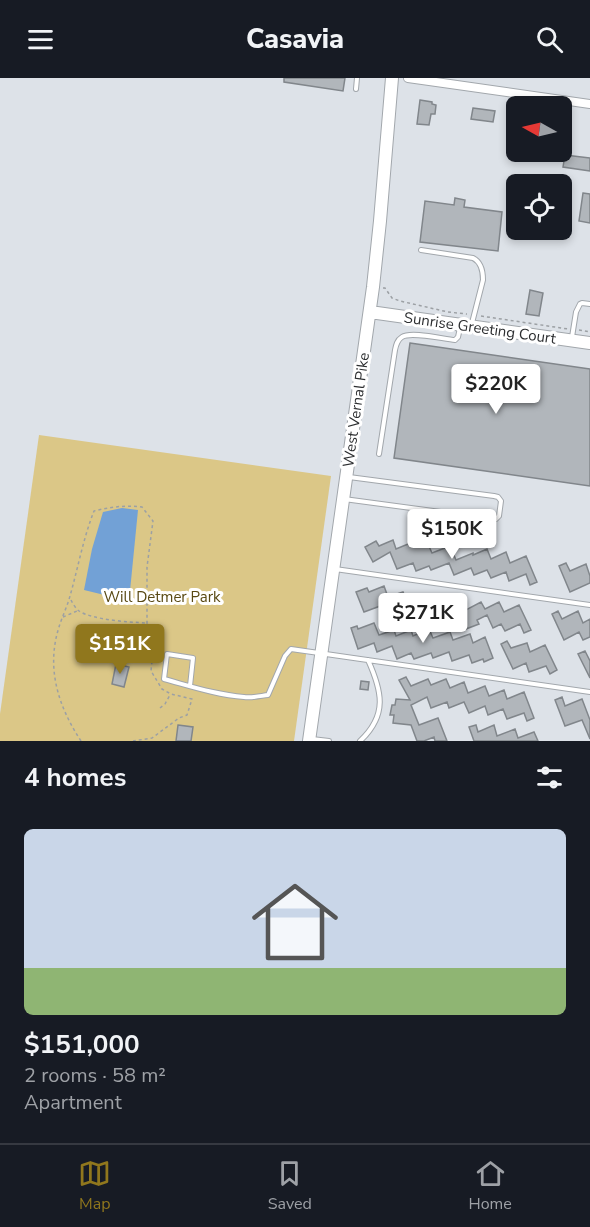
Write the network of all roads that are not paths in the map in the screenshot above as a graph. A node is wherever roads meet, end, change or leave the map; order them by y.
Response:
1 (357, 78) edge
2 (392, 78) edge
3 (408, 78) edge
4 (356, 89) dead end
5 (590, 104) edge
6 (421, 250) dead end
7 (590, 304) edge
8 (369, 312) junction
9 (469, 322) junction
10 (572, 335) junction
11 (590, 343) edge
12 (379, 454) dead end
13 (347, 477) junction
14 (344, 499) junction
15 (334, 568) junction
16 (590, 605) edge
17 (322, 654) junction
18 (368, 660) junction
19 (189, 686) junction
20 (590, 692) edge
21 (310, 740) edge
22 (329, 741) edge
23 (360, 741) edge

1 - 4 lane
2 - 8 main road, West Vernal Pike
3 - 5 street
6 - 9 lane
7 - 10 lane
8 - 9 main road, Sunrise Greeting Court
8 - 13 main road, West Vernal Pike
9 - 10 main road, Sunrise Greeting Court
9 - 12 lane
10 - 11 main road, Sunrise Greeting Court
13 - 14 main road, West Vernal Pike
13 - 14 lane
14 - 15 main road, West Vernal Pike
15 - 16 lane
15 - 17 main road, West Vernal Pike
17 - 18 lane
17 - 19 lane
17 - 21 main road, West Vernal Pike
18 - 20 lane
18 - 23 lane
19 - 19 lane
21 - 22 lane

